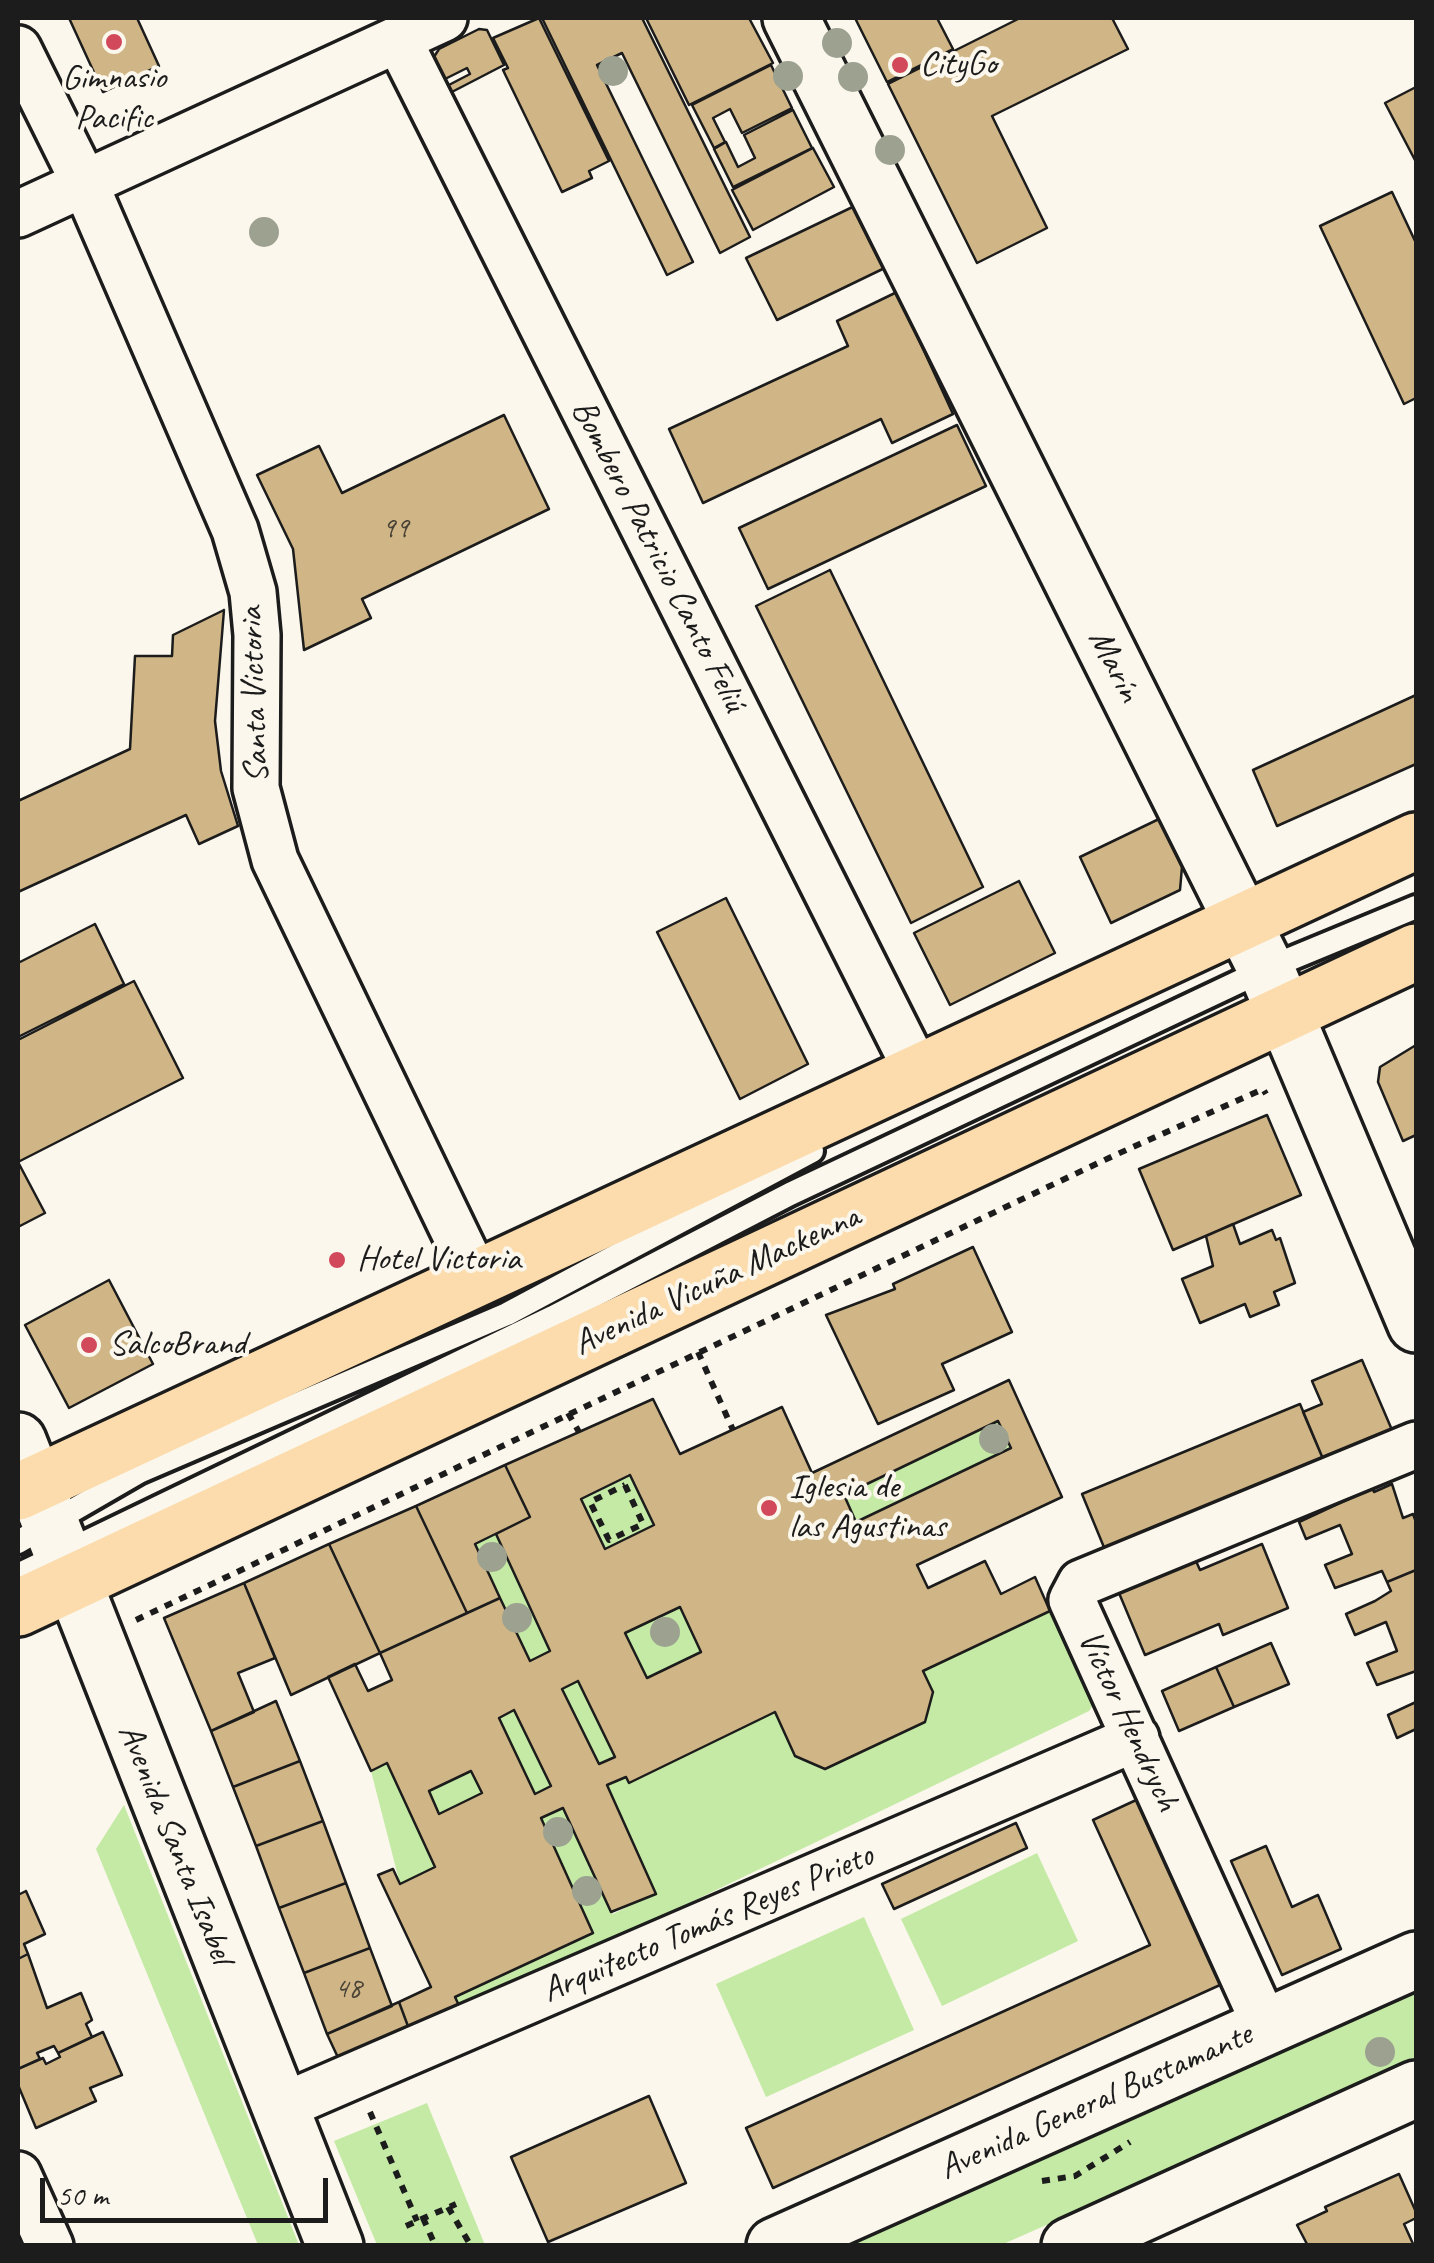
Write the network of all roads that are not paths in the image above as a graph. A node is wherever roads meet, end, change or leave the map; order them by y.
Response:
1 (444, 18) edge
2 (790, 18) edge
3 (398, 39) junction
4 (18, 49) edge
5 (84, 184) junction
6 (18, 214) edge
7 (1416, 841) edge
8 (1416, 907) edge
9 (1416, 952) edge
10 (1259, 956) junction
11 (918, 1073) junction
12 (833, 1140) dead end
13 (478, 1281) junction
14 (1416, 1324) edge
15 (1416, 1445) edge
16 (37, 1524) edge
17 (18, 1608) edge
18 (1136, 1738) junction
19 (1416, 1960) edge
20 (1266, 2027) junction
21 (1416, 2089) edge
22 (279, 2108) junction
23 (18, 2174) edge
24 (50, 2246) edge
25 (335, 2246) edge
26 (775, 2246) edge
27 (1070, 2246) edge

1 - 3 street
2 - 10 main road, Marín
3 - 5 street
3 - 11 street, Bombero Patricio Canto Feliú
4 - 5 street, Santa Victoria
5 - 6 street
5 - 13 street, Santa Victoria
7 - 10 main road, Avenida Vicuña Mackenna
8 - 10 lane
9 - 10 main road, Avenida Vicuña Mackenna
10 - 11 main road, Avenida Vicuña Mackenna
10 - 14 main road, Marín
10 - 16 main road, Avenida Vicuña Mackenna
11 - 13 main road, Avenida Vicuña Mackenna
12 - 16 lane
13 - 16 main road, Avenida Vicuña Mackenna
15 - 18 street, Víctor Hendrych
16 - 17 main road, Avenida Vicuña Mackenna
16 - 22 main road, Avenida Santa Isabel
18 - 20 street, Víctor Hendrych
18 - 22 street, Arquitecto Tomás Reyes Prieto
19 - 20 main road, Avenida General Bustamante
20 - 26 main road, Avenida General Bustamante
21 - 27 main road
22 - 25 main road, Avenida Santa Isabel
23 - 24 street

